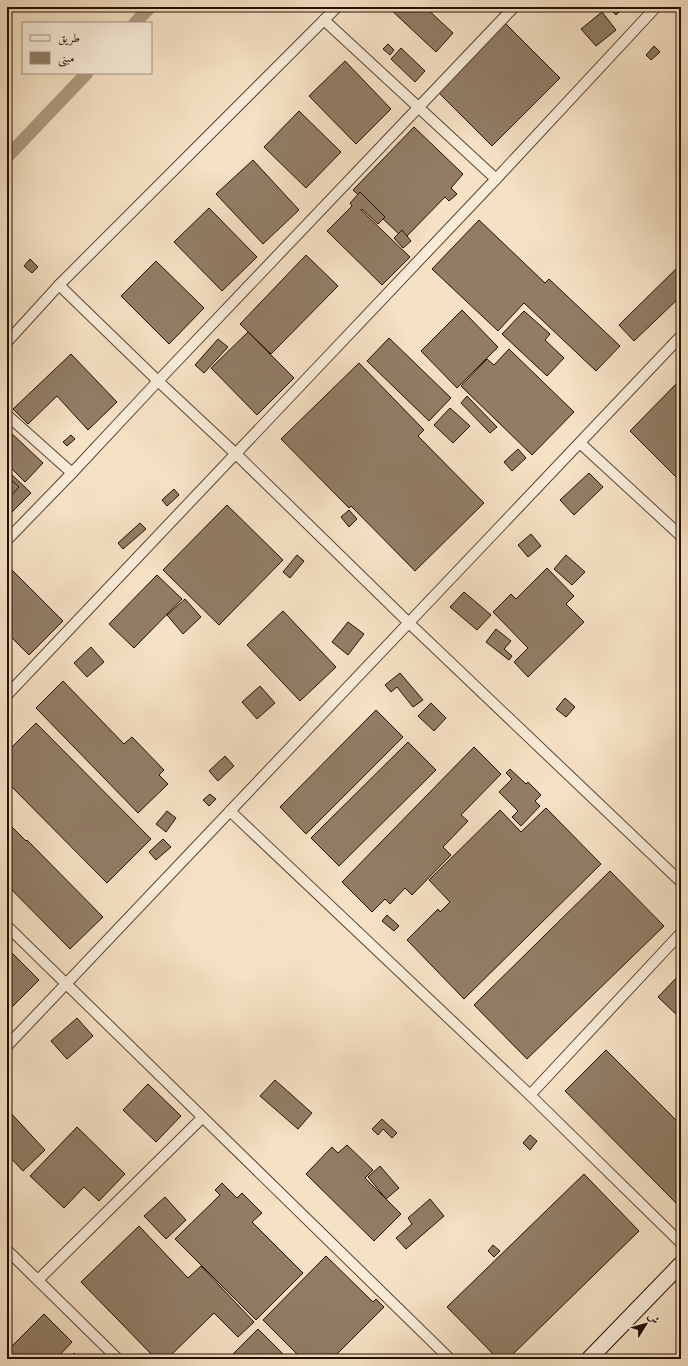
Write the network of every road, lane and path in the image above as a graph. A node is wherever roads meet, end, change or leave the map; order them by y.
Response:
1 (336, 7) edge
2 (514, 7) edge
3 (656, 7) edge
4 (324, 20) junction
5 (418, 107) junction
6 (496, 179) junction
7 (59, 285) junction
8 (681, 336) edge
9 (7, 342) edge
10 (158, 381) junction
11 (7, 415) edge
12 (580, 443) junction
13 (236, 454) junction
14 (72, 473) junction
15 (681, 536) edge
16 (7, 540) edge
17 (409, 623) junction
18 (7, 696) edge
19 (230, 811) junction
20 (681, 882) edge
21 (7, 926) edge
22 (681, 933) edge
23 (66, 984) junction
24 (7, 1046) edge
25 (530, 1095) junction
26 (202, 1118) junction
27 (681, 1243) edge
28 (7, 1250) edge
29 (681, 1264) edge
30 (38, 1280) junction
31 (118, 1359) edge
32 (450, 1359) edge
33 (589, 1359) edge

1 - 4 street
2 - 5 street
3 - 6 street
4 - 5 street
4 - 7 street
5 - 6 street
5 - 10 street
6 - 13 street
7 - 9 street
7 - 10 street
8 - 12 street
10 - 13 street
10 - 14 street
11 - 14 street
12 - 15 street
12 - 17 street
13 - 17 street
13 - 18 street
14 - 16 street
17 - 19 street
17 - 20 street
19 - 23 street
19 - 25 street
21 - 23 street
22 - 25 street
23 - 24 street
23 - 26 street
25 - 27 street
26 - 30 street
26 - 32 street
28 - 30 street
29 - 33 street
30 - 31 street

